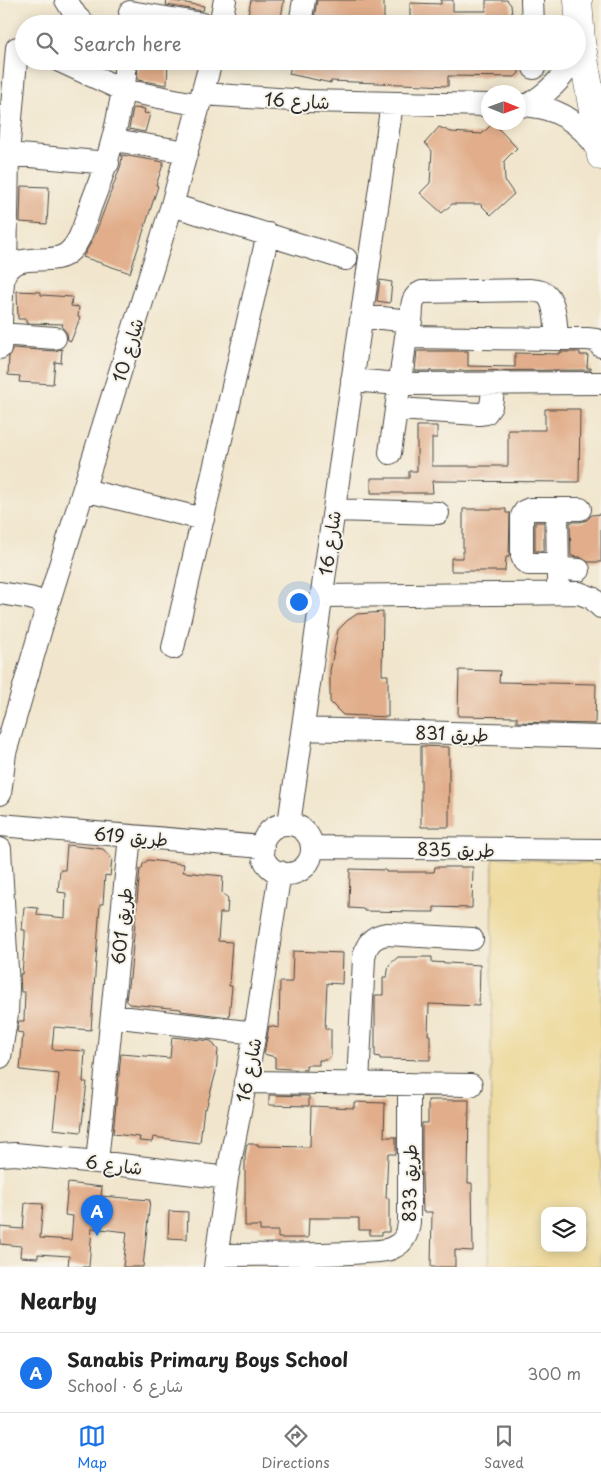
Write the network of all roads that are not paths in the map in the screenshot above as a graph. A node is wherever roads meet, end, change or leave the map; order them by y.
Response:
1 (66, 0) edge
2 (225, 0) edge
3 (304, 0) edge
4 (532, 0) edge
5 (577, 1) edge
6 (130, 12) edge
7 (75, 15) edge
8 (148, 15) edge
9 (222, 15) edge
10 (302, 15) edge
11 (533, 15) edge
12 (577, 15) edge
13 (13, 47) edge
14 (80, 70) edge
15 (125, 70) edge
16 (209, 70) edge
17 (566, 70) edge
18 (581, 70) edge
19 (123, 90) junction
20 (201, 100) junction
21 (392, 103) junction
22 (526, 103) edge
23 (481, 105) edge
24 (526, 105) edge
25 (114, 140) junction
26 (187, 152) junction
27 (8, 154) junction
28 (601, 154) edge
29 (108, 162) junction
30 (172, 205) junction
31 (268, 234) junction
32 (346, 259) dead end
33 (6, 271) junction
34 (362, 316) junction
35 (408, 329) junction
36 (55, 338) dead end
37 (1, 339) edge
38 (556, 339) junction
39 (601, 346) edge
40 (352, 380) junction
41 (601, 383) edge
42 (399, 384) junction
43 (494, 384) junction
44 (397, 410) junction
45 (390, 453) dead end
46 (84, 490) junction
47 (556, 509) junction
48 (580, 509) dead end
49 (334, 510) junction
50 (438, 514) dead end
51 (203, 519) junction
52 (556, 566) junction
53 (579, 570) dead end
54 (0, 593) edge
55 (559, 593) junction
56 (322, 596) junction
57 (48, 604) junction
58 (601, 607) edge
59 (173, 648) dead end
60 (303, 729) junction
61 (601, 737) edge
62 (0, 794) edge
63 (289, 824) junction
64 (0, 825) edge
65 (130, 836) junction
66 (263, 847) junction
67 (312, 847) junction
68 (0, 850) edge
69 (601, 850) edge
70 (280, 872) junction
71 (3, 934) edge
72 (472, 939) dead end
73 (112, 1016) junction
74 (255, 1033) junction
75 (1, 1045) edge
76 (245, 1082) junction
77 (358, 1084) junction
78 (409, 1084) junction
79 (471, 1085) dead end
80 (0, 1155) edge
81 (97, 1162) junction
82 (228, 1178) junction
83 (349, 1260) edge
84 (216, 1261) edge

1 - 7 street
2 - 9 street
3 - 10 street
4 - 11 street
5 - 12 main road
6 - 8 street
13 - 27 street
14 - 19 street, شارع 16
15 - 19 street
16 - 20 street, شارع 10
17 - 22 street
18 - 28 main road
19 - 20 street, شارع 16
19 - 25 street
20 - 21 street, شارع 16
20 - 26 street, شارع 10
21 - 23 street, شارع 16
21 - 34 street, شارع 16
24 - 28 street
25 - 26 street
25 - 29 street
26 - 30 street, شارع 10
27 - 29 street
27 - 33 street
29 - 33 street
30 - 31 street
30 - 46 street, شارع 10
31 - 32 street
31 - 51 street
33 - 37 street
34 - 35 street
34 - 40 street, شارع 16
35 - 38 street
35 - 38 street
35 - 42 street
36 - 37 street
38 - 39 street
40 - 42 street
40 - 49 street, شارع 16
41 - 43 street
42 - 43 street
42 - 44 street
43 - 44 street
44 - 45 street
46 - 51 street
46 - 57 street, شارع 10
47 - 48 street
47 - 52 street
47 - 52 street
49 - 50 street
49 - 56 street, شارع 16
51 - 59 street
52 - 53 street
52 - 55 street
54 - 57 street
55 - 56 street
55 - 58 street
56 - 60 street, شارع 16
57 - 62 street, شارع 10
60 - 61 street, طريق 831
60 - 63 street, شارع 16
63 - 66 street
63 - 67 street
64 - 65 street, طريق 619
65 - 66 street, طريق 619
65 - 73 street, طريق 601
66 - 70 street
67 - 69 street, طريق 835
67 - 70 street
68 - 71 street
70 - 74 street, شارع 16
71 - 75 street
72 - 77 street
73 - 74 street
73 - 81 street, طريق 601
74 - 76 street, شارع 16
76 - 77 street
76 - 82 street, شارع 16
77 - 78 street
78 - 79 street
78 - 83 street, طريق 833
80 - 81 street, شارع 6
81 - 82 street, شارع 6
82 - 84 street, شارع 16
83 - 84 street, طريق 833

